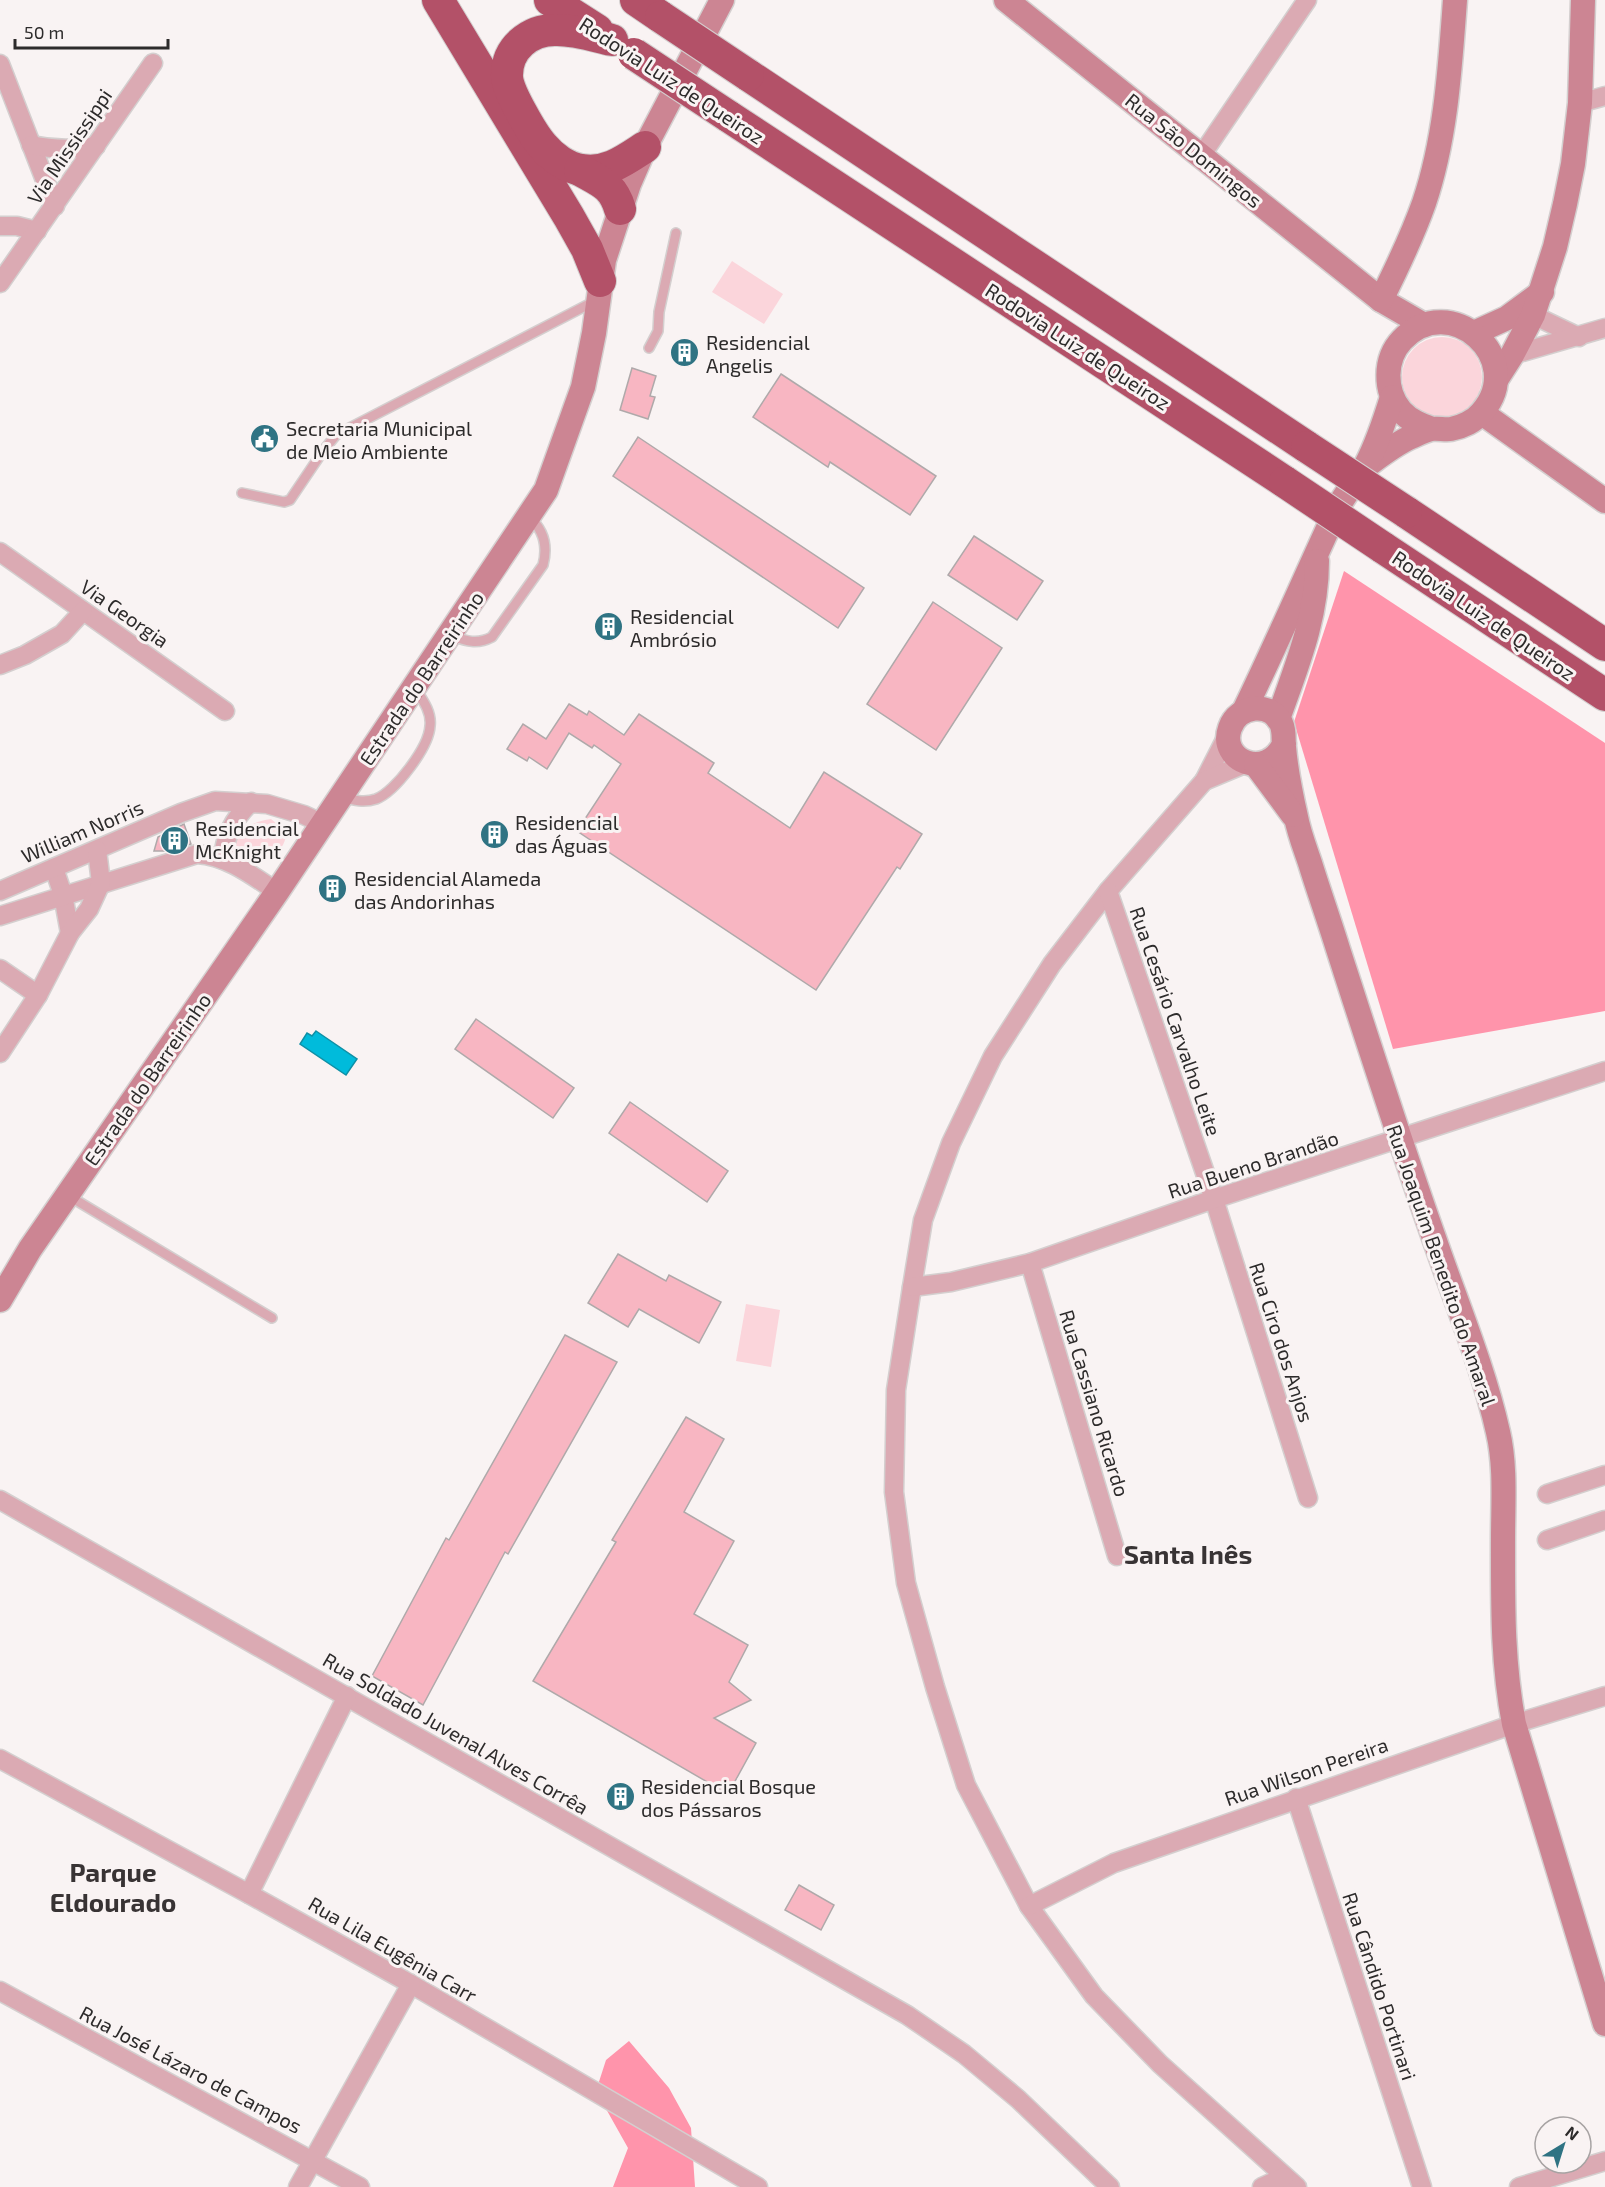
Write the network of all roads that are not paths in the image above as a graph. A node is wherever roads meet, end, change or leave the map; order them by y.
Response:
1 (438, 0) edge
2 (550, 0) edge
3 (722, 0) edge
4 (1006, 0) edge
5 (1307, 0) edge
6 (1455, 0) edge
7 (1583, 0) edge
8 (649, 8) edge
9 (623, 47) junction
10 (153, 63) dead end
11 (0, 64) edge
12 (1605, 96) edge
13 (1580, 103) junction
14 (31, 145) junction
15 (96, 146) junction
16 (645, 147) junction
17 (1201, 156) junction
18 (580, 170) junction
19 (55, 206) junction
20 (618, 215) junction
21 (569, 217) junction
22 (0, 226) edge
23 (37, 231) junction
24 (676, 232) dead end
25 (0, 283) edge
26 (599, 290) junction
27 (1381, 300) junction
28 (1528, 311) junction
29 (1424, 325) junction
30 (1605, 328) edge
31 (1474, 333) junction
32 (1579, 336) junction
33 (1397, 346) junction
34 (649, 348) dead end
35 (1512, 355) junction
36 (1496, 380) junction
37 (1392, 397) junction
38 (1482, 412) junction
39 (1432, 429) junction
40 (1365, 466) junction
41 (242, 493) dead end
42 (1605, 501) edge
43 (528, 516) junction
44 (0, 552) edge
45 (1317, 556) junction
46 (83, 611) junction
47 (449, 635) junction
48 (1605, 645) edge
49 (0, 665) edge
50 (414, 687) junction
51 (1605, 695) edge
52 (225, 711) dead end
53 (1244, 711) junction
54 (1278, 718) junction
55 (1228, 734) junction
56 (1284, 744) junction
57 (1252, 764) junction
58 (1204, 781) junction
59 (341, 798) junction
60 (251, 802) junction
61 (1296, 820) junction
62 (323, 824) junction
63 (97, 850) junction
64 (223, 860) junction
65 (54, 868) junction
66 (101, 883) junction
67 (0, 891) edge
68 (1108, 891) junction
69 (277, 892) junction
70 (63, 895) junction
71 (0, 916) edge
72 (70, 933) junction
73 (0, 969) edge
74 (38, 995) junction
75 (0, 1053) edge
76 (1605, 1071) edge
77 (1399, 1140) junction
78 (67, 1195) junction
79 (1214, 1199) junction
80 (1030, 1263) junction
81 (912, 1287) junction
82 (0, 1300) edge
83 (272, 1318) dead end
84 (1605, 1475) edge
85 (1547, 1494) dead end
86 (1308, 1498) dead end
87 (0, 1500) edge
88 (1605, 1520) edge
89 (1547, 1540) dead end
90 (1118, 1556) dead end
91 (347, 1696) junction
92 (1605, 1696) edge
93 (1514, 1724) junction
94 (0, 1759) edge
95 (1296, 1798) junction
96 (249, 1894) junction
97 (1029, 1906) junction
98 (411, 1984) junction
99 (0, 1992) edge
100 (1605, 2024) edge
101 (313, 2161) junction
102 (1605, 2161) edge
103 (1290, 2182) edge
104 (298, 2187) edge
105 (360, 2187) edge
106 (758, 2187) edge
107 (1110, 2187) edge
108 (1262, 2187) edge
109 (1422, 2187) edge
110 (1519, 2187) edge

1 - 21 highway
2 - 9 highway, Rodovia Luiz de Queiroz
3 - 16 main road, Estrada do Barreirinho
4 - 17 main road, Rua São Domingos
5 - 17 street
6 - 27 main road
7 - 13 main road
8 - 48 highway, bridge
9 - 18 highway
9 - 51 highway, Rodovia Luiz de Queiroz, bridge
10 - 15 street, Via Mississippi
11 - 14 street
12 - 13 street
13 - 28 main road
14 - 15 street
14 - 19 street
15 - 19 street, Via Mississippi
16 - 18 highway
16 - 20 main road, Estrada do Barreirinho
17 - 27 main road, Rua São Domingos
18 - 20 highway
19 - 23 street, Via Mississippi
20 - 21 highway
20 - 26 main road, Estrada do Barreirinho
21 - 26 highway
22 - 23 street
23 - 25 street, Via Mississippi
24 - 34 lane
26 - 41 lane
26 - 43 main road, Estrada do Barreirinho
27 - 29 main road, Rua São Domingos
27 - 33 main road
28 - 31 main road
28 - 32 street
28 - 35 main road
29 - 31 main road
29 - 33 main road
30 - 32 street
31 - 36 main road
32 - 35 street
33 - 37 main road
35 - 36 main road
36 - 38 main road
37 - 39 main road
37 - 40 main road
38 - 39 main road
38 - 42 main road
39 - 40 main road
40 - 45 main road
43 - 47 main road, Estrada do Barreirinho
43 - 47 lane
44 - 46 street, Via Georgia
45 - 53 main road
45 - 54 main road
46 - 49 street
46 - 52 street, Via Georgia
47 - 50 main road, Estrada do Barreirinho
50 - 59 main road, Estrada do Barreirinho
50 - 59 lane
53 - 54 main road
53 - 55 main road
54 - 56 main road
55 - 57 main road
55 - 58 street
56 - 57 main road
56 - 61 main road, Rua Joaquim Benedito do Amaral
57 - 58 street
57 - 61 main road, Rua Joaquim Benedito do Amaral
58 - 68 street
59 - 62 main road, Estrada do Barreirinho
60 - 62 street, William Norris
60 - 63 street, William Norris
60 - 64 street
61 - 77 main road, Rua Joaquim Benedito do Amaral
62 - 69 main road, Estrada do Barreirinho
63 - 65 street, William Norris
63 - 66 street
64 - 66 street
64 - 69 street
65 - 67 street, William Norris
65 - 70 street
66 - 70 street
66 - 72 street
68 - 79 street, Rua Cesário Carvalho Leite
68 - 81 street
69 - 78 main road, Estrada do Barreirinho
70 - 71 street
70 - 72 street
72 - 74 street
73 - 74 street
74 - 75 street
76 - 77 street, Rua Bueno Brandão
77 - 79 street, Rua Bueno Brandão
77 - 93 main road, Rua Joaquim Benedito do Amaral
78 - 82 main road, Estrada do Barreirinho
78 - 83 lane
79 - 80 street, Rua Bueno Brandão
79 - 86 street, Rua Ciro dos Anjos
80 - 81 street, Rua Bueno Brandão
80 - 90 street, Rua Cassiano Ricardo
81 - 97 street
84 - 85 street
87 - 91 street, Rua Soldado Juvenal Alves Corrêa
88 - 89 street
91 - 96 street
91 - 107 street, Rua Soldado Juvenal Alves Corrêa
92 - 93 street, Rua Wilson Pereira
93 - 95 street, Rua Wilson Pereira
93 - 100 main road, Rua Joaquim Benedito do Amaral
94 - 96 street, Rua Lila Eugênia Carr
95 - 97 street, Rua Wilson Pereira
95 - 109 street, Rua Cândido Portinari
96 - 98 street, Rua Lila Eugênia Carr
97 - 103 street
98 - 101 street
98 - 106 street, Rua Lila Eugênia Carr
99 - 101 street, Rua José Lázaro de Campos
101 - 104 street
101 - 105 street, Rua José Lázaro de Campos
102 - 110 street
103 - 108 street

